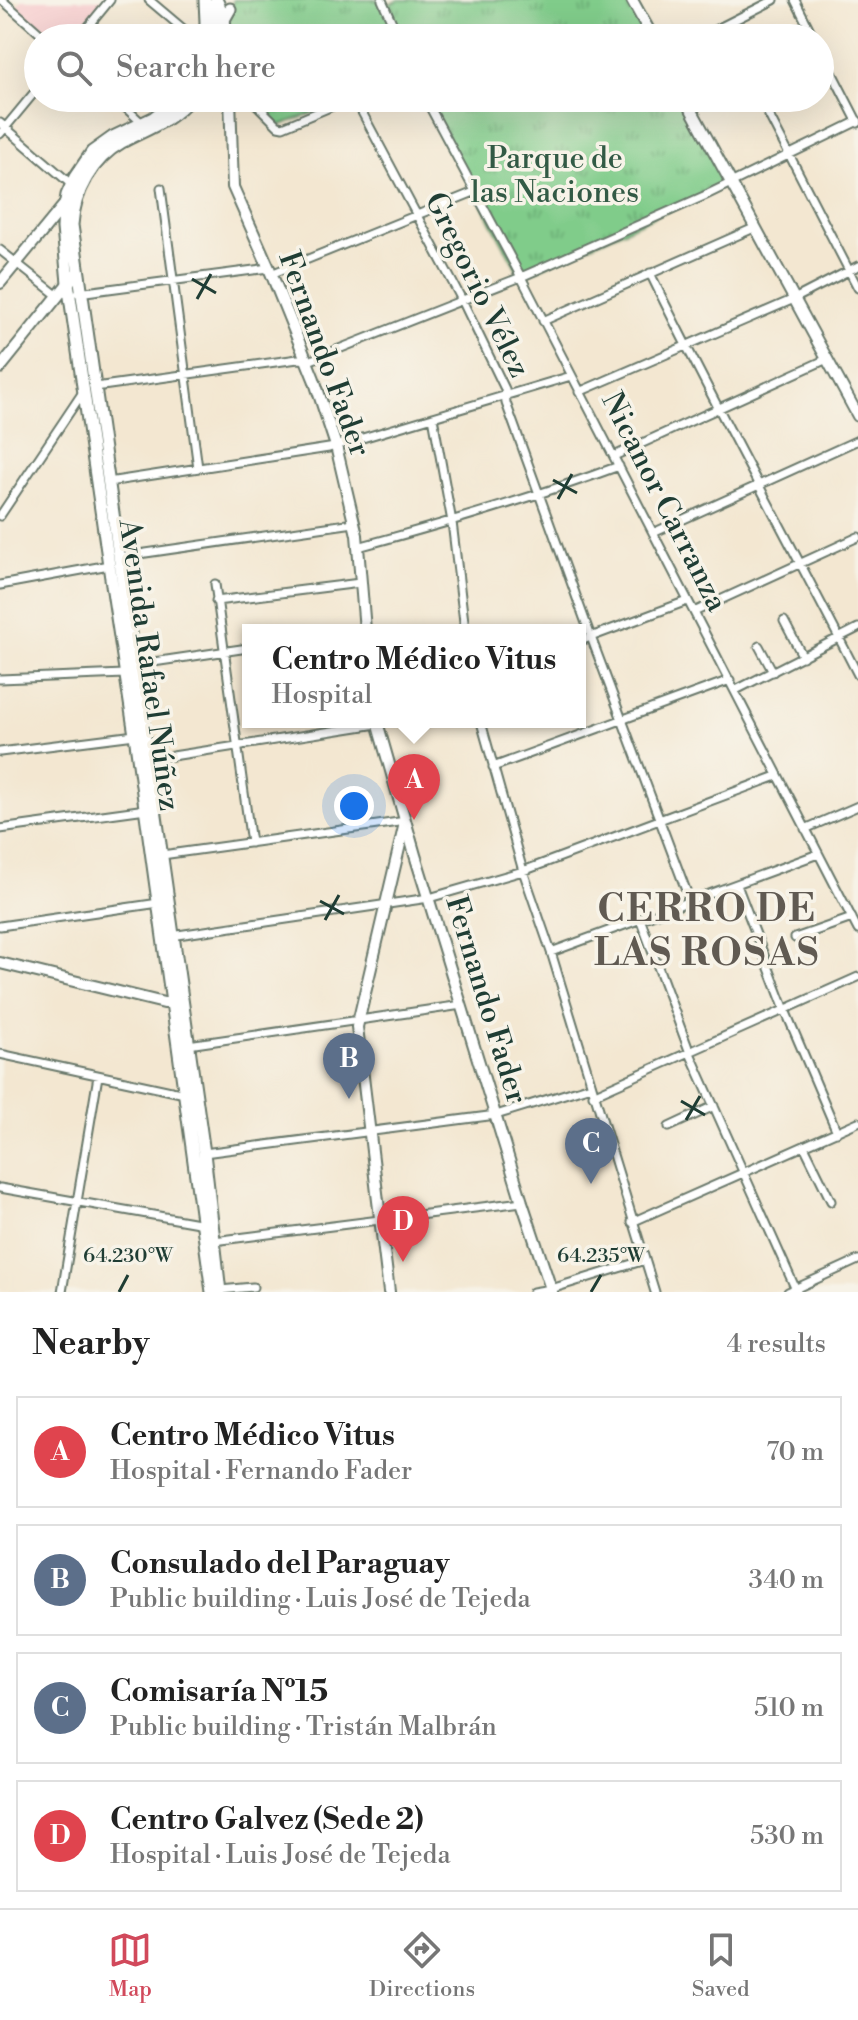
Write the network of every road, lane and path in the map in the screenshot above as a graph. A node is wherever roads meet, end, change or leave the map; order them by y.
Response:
1 (2, 0) edge
2 (110, 0) edge
3 (149, 0) edge
4 (205, 0) edge
5 (216, 0) edge
6 (382, 0) edge
7 (646, 0) edge
8 (774, 0) edge
9 (795, 0) edge
10 (633, 3) edge
11 (229, 8) edge
12 (29, 24) edge
13 (90, 24) edge
14 (177, 24) edge
15 (206, 24) edge
16 (215, 24) edge
17 (393, 24) edge
18 (645, 24) edge
19 (727, 24) edge
20 (807, 24) edge
21 (834, 76) edge
22 (24, 104) edge
23 (130, 112) edge
24 (161, 112) edge
25 (175, 112) edge
26 (230, 112) edge
27 (264, 112) edge
28 (318, 112) edge
29 (362, 112) edge
30 (432, 112) edge
31 (692, 112) edge
32 (767, 112) edge
33 (858, 122) edge
34 (142, 123) junction
35 (2, 128) edge
36 (789, 154) junction
37 (730, 182) junction
38 (72, 185) junction
39 (161, 188) dead end
40 (474, 192) junction
41 (65, 204) junction
42 (416, 216) junction
43 (754, 228) junction
44 (0, 250) edge
45 (16, 263) junction
46 (858, 266) edge
47 (78, 271) junction
48 (270, 271) junction
49 (849, 271) junction
50 (650, 273) junction
51 (521, 277) junction
52 (173, 280) junction
53 (0, 283) edge
54 (68, 283) junction
55 (858, 288) edge
56 (81, 291) junction
57 (58, 296) junction
58 (794, 299) junction
59 (462, 300) junction
60 (72, 305) junction
61 (543, 321) junction
62 (686, 347) junction
63 (305, 359) junction
64 (827, 359) junction
65 (0, 366) edge
66 (186, 375) junction
67 (571, 376) junction
68 (90, 388) junction
69 (579, 392) junction
70 (506, 396) junction
71 (719, 409) junction
72 (857, 410) edge
73 (433, 417) junction
74 (858, 440) edge
75 (336, 446) junction
76 (614, 456) junction
77 (619, 466) junction
78 (198, 468) junction
79 (108, 482) junction
80 (759, 484) junction
81 (539, 495) junction
82 (0, 516) edge
83 (452, 522) junction
84 (354, 523) junction
85 (653, 533) junction
86 (858, 537) edge
87 (358, 547) junction
88 (112, 560) junction
89 (801, 562) junction
90 (360, 583) junction
91 (215, 584) dead end
92 (0, 585) edge
93 (216, 601) junction
94 (687, 601) junction
95 (694, 612) junction
96 (784, 621) dead end
97 (364, 624) edge
98 (464, 624) edge
99 (858, 628) edge
100 (591, 637) junction
101 (839, 638) junction
102 (586, 639) edge
103 (759, 646) dead end
104 (242, 649) edge
105 (223, 651) junction
106 (803, 657) junction
107 (129, 670) junction
108 (773, 672) junction
109 (858, 675) edge
110 (0, 679) edge
111 (730, 680) junction
112 (736, 690) junction
113 (622, 719) junction
114 (348, 728) edge
115 (378, 728) edge
116 (483, 728) edge
117 (135, 735) junction
118 (237, 747) junction
119 (0, 752) edge
120 (147, 760) junction
121 (493, 767) junction
122 (777, 776) junction
123 (858, 806) edge
124 (146, 809) junction
125 (659, 820) junction
126 (406, 821) junction
127 (0, 829) edge
128 (805, 829) junction
129 (251, 843) junction
130 (818, 854) junction
131 (162, 855) junction
132 (523, 871) junction
133 (737, 885) junction
134 (429, 898) junction
135 (690, 901) junction
136 (159, 903) junction
137 (385, 905) junction
138 (852, 918) junction
139 (641, 921) junction
140 (0, 926) edge
141 (858, 930) edge
142 (168, 933) junction
143 (795, 938) dead end
144 (551, 952) junction
145 (0, 963) edge
146 (858, 977) edge
147 (177, 1000) junction
148 (462, 1005) junction
149 (785, 1010) junction
150 (357, 1022) junction
151 (188, 1045) junction
152 (690, 1053) junction
153 (0, 1054) edge
154 (98, 1076) junction
155 (592, 1090) junction
156 (185, 1094) junction
157 (714, 1106) junction
158 (496, 1115) junction
159 (858, 1122) edge
160 (669, 1127) dead end
161 (369, 1131) junction
162 (837, 1132) junction
163 (804, 1146) junction
164 (204, 1153) junction
165 (744, 1173) junction
166 (0, 1188) edge
167 (77, 1201) junction
168 (831, 1201) dead end
169 (522, 1202) junction
170 (380, 1220) junction
171 (632, 1222) junction
172 (210, 1231) junction
173 (645, 1260) junction
174 (858, 1260) edge
175 (253, 1287) dead end
176 (552, 1290) edge
177 (217, 1291) edge
178 (794, 1291) edge
179 (62, 1292) edge
180 (389, 1292) edge
181 (533, 1292) edge
182 (655, 1292) edge

1 - 12 street
2 - 13 street
3 - 14 street
4 - 15 main road
5 - 11 main road
5 - 16 main road
6 - 17 street
7 - 10 street
8 - 19 street
9 - 20 street
10 - 18 main road
21 - 33 street
22 - 35 street
23 - 34 street
24 - 34 main road, Avenida Rafael Núñez
25 - 47 main road, Avenida Rafael Núñez
26 - 48 main road, Fernando Fader
27 - 28 street
29 - 42 street, Gregorio Vélez
30 - 40 street, Nicanor Carranza
31 - 37 main road
32 - 36 street
33 - 36 street
34 - 38 main road, Avenida Rafael Núñez
35 - 38 street
36 - 37 street
36 - 49 street
37 - 43 main road
37 - 51 street
38 - 41 main road, Avenida Rafael Núñez
39 - 52 street
40 - 42 street
40 - 51 street, Nicanor Carranza
41 - 45 main road
41 - 54 main road, Avenida Rafael Núñez
42 - 48 street
42 - 59 street, Gregorio Vélez
43 - 50 street
43 - 58 main road
44 - 45 street
45 - 53 main road
45 - 57 street
46 - 49 street
47 - 54 main road
47 - 56 main road, Avenida Rafael Núñez
48 - 52 street
48 - 63 main road, Fernando Fader
49 - 55 street
49 - 58 street
50 - 61 street
50 - 62 street
51 - 59 street
51 - 61 street, Nicanor Carranza
52 - 56 street
52 - 66 street
54 - 57 main road
54 - 60 main road, Avenida Rafael Núñez
56 - 60 street
56 - 68 main road, Avenida Rafael Núñez
57 - 65 main road
58 - 62 street
58 - 64 main road
59 - 63 street
59 - 70 street, Gregorio Vélez
60 - 68 main road, Avenida Rafael Núñez
61 - 67 street, Nicanor Carranza
62 - 69 street
62 - 71 street
63 - 66 street
63 - 75 main road, Fernando Fader
64 - 71 street
64 - 72 main road
66 - 68 street
66 - 78 street
67 - 69 street, Nicanor Carranza
67 - 70 street
68 - 79 main road, Avenida Rafael Núñez
68 - 82 street
68 - 88 main road, Avenida Rafael Núñez
69 - 76 street, Nicanor Carranza
70 - 73 street
70 - 81 street, Gregorio Vélez
71 - 76 street
71 - 80 street
73 - 75 street
73 - 83 street
74 - 80 street
75 - 78 street
75 - 84 main road, Fernando Fader
76 - 77 street, Nicanor Carranza
77 - 81 street
77 - 85 street, Nicanor Carranza
78 - 79 street
79 - 88 main road, Avenida Rafael Núñez
80 - 85 street
80 - 89 street
81 - 83 street
81 - 100 street, Gregorio Vélez
83 - 87 street
83 - 98 street
84 - 87 main road, Fernando Fader
84 - 88 street
85 - 94 street, Nicanor Carranza
86 - 89 street
87 - 90 main road, Fernando Fader
88 - 92 street
88 - 107 main road, Avenida Rafael Núñez
89 - 95 street
89 - 101 street
90 - 93 street
90 - 97 main road, Fernando Fader
91 - 93 street
93 - 105 street
94 - 95 street, Nicanor Carranza
94 - 100 street
95 - 111 street, Nicanor Carranza
96 - 106 street
99 - 101 street
100 - 102 street
100 - 113 street, Gregorio Vélez
101 - 106 street
101 - 109 street
103 - 108 street
104 - 105 street
105 - 107 street
105 - 118 street
106 - 108 street
107 - 110 street
107 - 117 main road, Avenida Rafael Núñez
107 - 120 main road, Avenida Rafael Núñez
108 - 112 street
111 - 112 street, Nicanor Carranza
111 - 113 street
112 - 122 street, Nicanor Carranza
113 - 121 street
113 - 125 street, Gregorio Vélez
114 - 118 street
115 - 126 main road, Fernando Fader
116 - 121 street
117 - 119 street
117 - 124 main road, Avenida Rafael Núñez
118 - 120 street
118 - 129 street
120 - 131 main road, Avenida Rafael Núñez
121 - 132 street
122 - 125 street
122 - 128 street, Nicanor Carranza
123 - 128 street
124 - 127 street
124 - 136 main road, Avenida Rafael Núñez
125 - 132 street
125 - 135 street, Gregorio Vélez
126 - 129 street
126 - 134 main road, Fernando Fader
126 - 137 main road
128 - 130 street, Nicanor Carranza
129 - 131 street
130 - 133 street
130 - 138 street, Nicanor Carranza
131 - 142 main road, Avenida Rafael Núñez
132 - 134 street
132 - 144 street
133 - 135 street
133 - 149 street
134 - 137 street
134 - 148 main road, Fernando Fader
135 - 139 street
136 - 140 street
136 - 142 main road, Avenida Rafael Núñez
137 - 142 street
137 - 150 main road
138 - 141 street, Nicanor Carranza
138 - 143 street
139 - 144 street
139 - 152 street
142 - 147 main road, Avenida Rafael Núñez
144 - 155 street
145 - 147 main road
146 - 149 street
147 - 151 main road, Avenida Rafael Núñez
147 - 156 main road, Avenida Rafael Núñez
148 - 150 street
148 - 158 main road, Fernando Fader
149 - 152 street
149 - 162 street
150 - 151 street
150 - 161 main road
151 - 164 main road, Avenida Rafael Núñez
152 - 155 street
152 - 157 street
153 - 154 street
154 - 156 street
154 - 167 street
155 - 158 street
155 - 171 street
156 - 172 main road, Avenida Rafael Núñez
157 - 160 street
157 - 165 street
158 - 161 street
158 - 169 main road, Fernando Fader
159 - 162 street
161 - 164 street
161 - 170 main road
162 - 163 street
163 - 165 street
163 - 168 street
164 - 172 main road, Avenida Rafael Núñez
165 - 171 street
165 - 178 street
166 - 167 street
167 - 172 street
167 - 179 street
169 - 170 street
169 - 176 main road, Fernando Fader
170 - 172 street
170 - 180 main road
171 - 173 street
172 - 177 main road, Avenida Rafael Núñez
172 - 177 main road, Avenida Rafael Núñez
173 - 176 street
173 - 182 street
174 - 178 street
175 - 177 street
176 - 181 street

